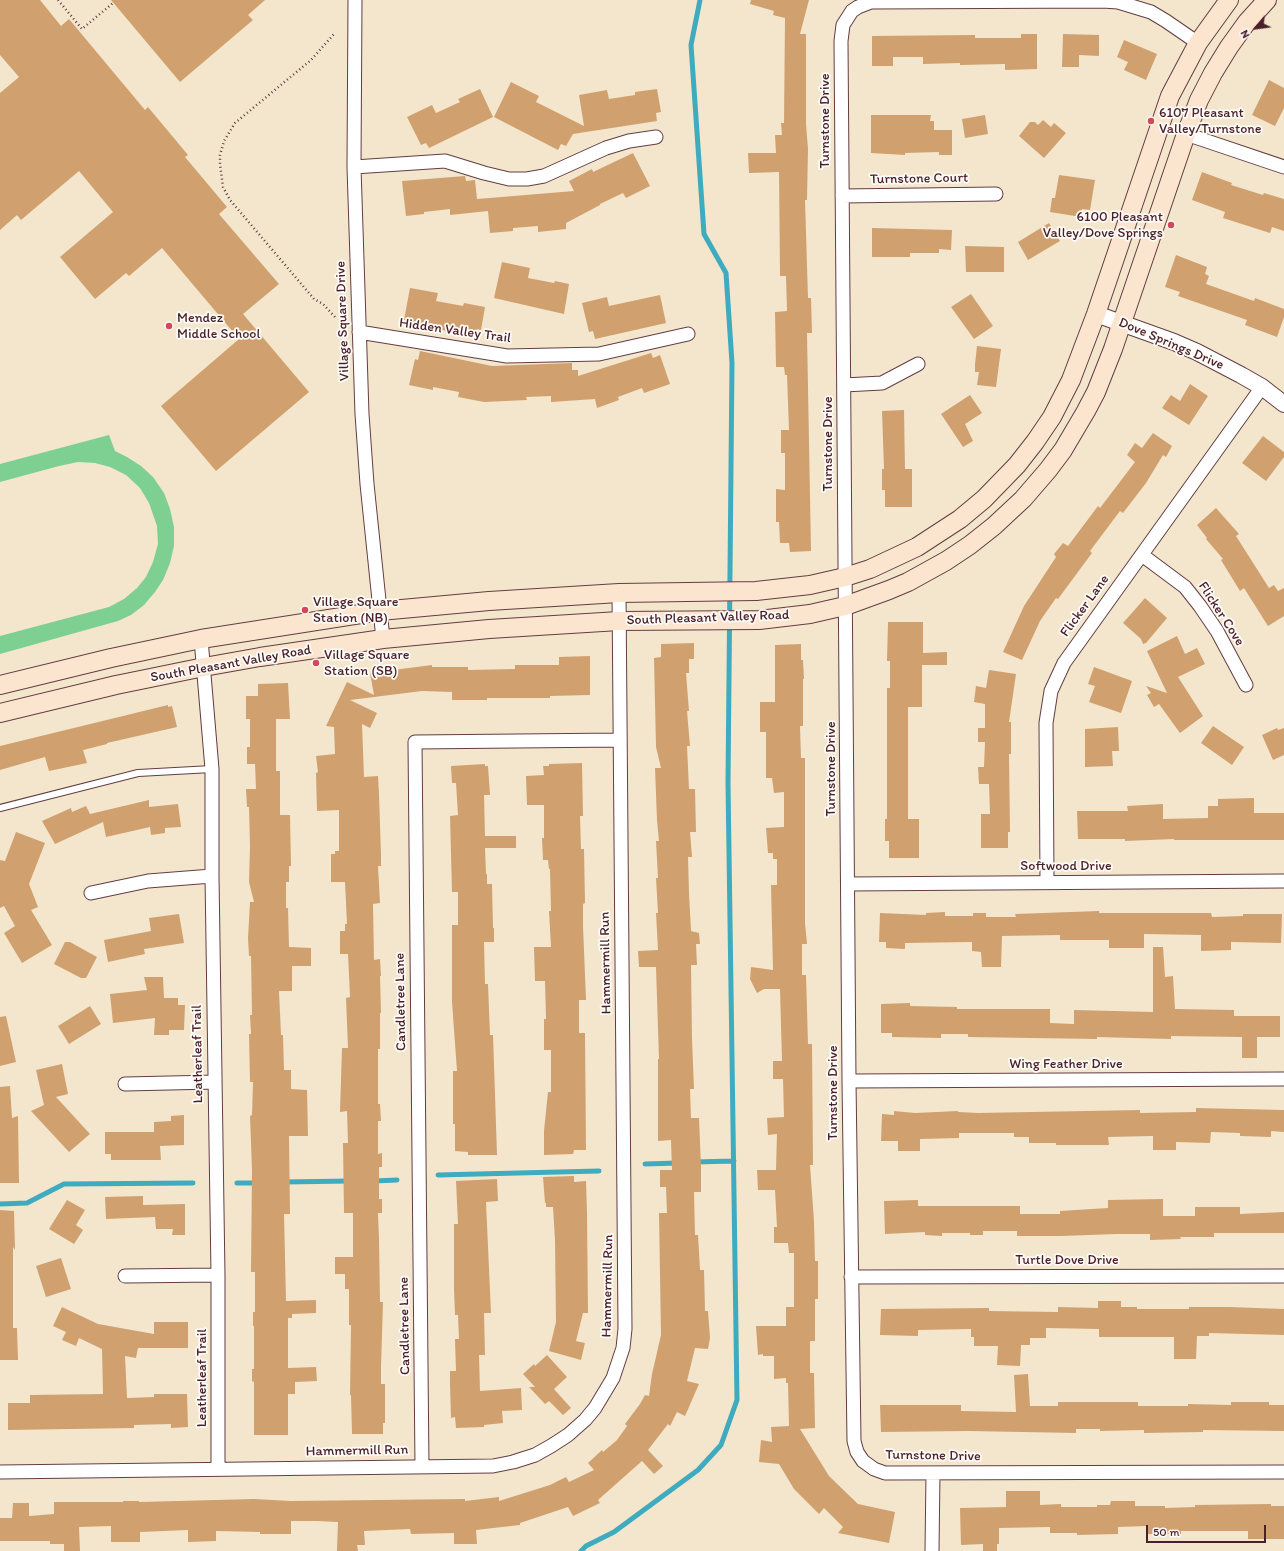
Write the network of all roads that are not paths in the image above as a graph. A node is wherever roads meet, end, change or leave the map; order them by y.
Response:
1 (355, 0) edge
2 (1229, 0) edge
3 (1267, 0) edge
4 (1198, 43) junction
5 (1186, 134) junction
6 (656, 138) dead end
7 (354, 167) junction
8 (1284, 167) edge
9 (996, 194) dead end
10 (842, 196) junction
11 (1096, 314) junction
12 (1122, 323) junction
13 (359, 332) junction
14 (688, 334) dead end
15 (918, 364) dead end
16 (844, 385) junction
17 (1262, 387) junction
18 (1284, 404) edge
19 (1142, 555) junction
20 (845, 577) junction
21 (619, 593) junction
22 (845, 606) junction
23 (380, 611) junction
24 (619, 621) junction
25 (201, 639) junction
26 (383, 639) junction
27 (204, 667) junction
28 (0, 685) edge
29 (1246, 685) dead end
30 (0, 713) edge
31 (620, 740) junction
32 (212, 769) junction
33 (0, 808) edge
34 (212, 876) junction
35 (1284, 881) edge
36 (1047, 882) junction
37 (848, 884) junction
38 (91, 892) dead end
39 (1284, 1079) edge
40 (849, 1081) junction
41 (214, 1082) junction
42 (125, 1084) dead end
43 (218, 1275) junction
44 (125, 1276) dead end
45 (1284, 1276) edge
46 (851, 1277) junction
47 (422, 1467) junction
48 (218, 1469) junction
49 (0, 1472) edge
50 (1284, 1472) edge
51 (933, 1473) junction
52 (932, 1551) edge

1 - 7 street, Village Square Drive
2 - 4 main road, South Pleasant Valley Road
3 - 5 main road, South Pleasant Valley Road
4 - 10 street, Turnstone Drive
4 - 11 main road, South Pleasant Valley Road
5 - 8 street
5 - 12 main road, South Pleasant Valley Road
6 - 7 street
7 - 13 street, Village Square Drive
9 - 10 street, Turnstone Court
10 - 16 street, Turnstone Drive
11 - 12 street, Dove Springs Drive
11 - 20 main road, South Pleasant Valley Road
12 - 17 street, Dove Springs Drive
12 - 22 main road, South Pleasant Valley Road
13 - 14 street, Hidden Valley Trail
13 - 23 street, Village Square Drive
15 - 16 street
16 - 20 street, Turnstone Drive
17 - 18 street, Dove Springs Drive
17 - 19 street, Flicker Lane
19 - 29 street, Flicker Cove
19 - 36 street, Flicker Lane
20 - 21 main road, South Pleasant Valley Road
20 - 22 street, Turnstone Drive
21 - 23 main road, South Pleasant Valley Road
21 - 24 street, Hammermill Run
22 - 24 main road, South Pleasant Valley Road
22 - 37 street, Turnstone Drive
23 - 25 main road, South Pleasant Valley Road
23 - 26 street, Village Square Drive
24 - 26 main road, South Pleasant Valley Road
24 - 31 street, Hammermill Run
25 - 27 street, Leatherleaf Trail
25 - 28 main road, South Pleasant Valley Road
26 - 27 main road, South Pleasant Valley Road
27 - 30 main road, South Pleasant Valley Road
27 - 32 street, Leatherleaf Trail
31 - 47 street, Hammermill Run
31 - 47 street, Candletree Lane
32 - 33 lane
32 - 34 street, Leatherleaf Trail
34 - 38 street
34 - 41 street, Leatherleaf Trail
35 - 36 street, Softwood Drive
36 - 37 street, Softwood Drive
37 - 40 street, Turnstone Drive
39 - 40 street, Wing Feather Drive
40 - 46 street, Turnstone Drive
41 - 42 street
41 - 43 street, Leatherleaf Trail
43 - 44 street
43 - 48 street, Leatherleaf Trail
45 - 46 street, Turtle Dove Drive
46 - 51 street, Turnstone Drive
47 - 48 street, Hammermill Run
48 - 49 street, Hammermill Run
50 - 51 street, Turnstone Drive
51 - 52 street

